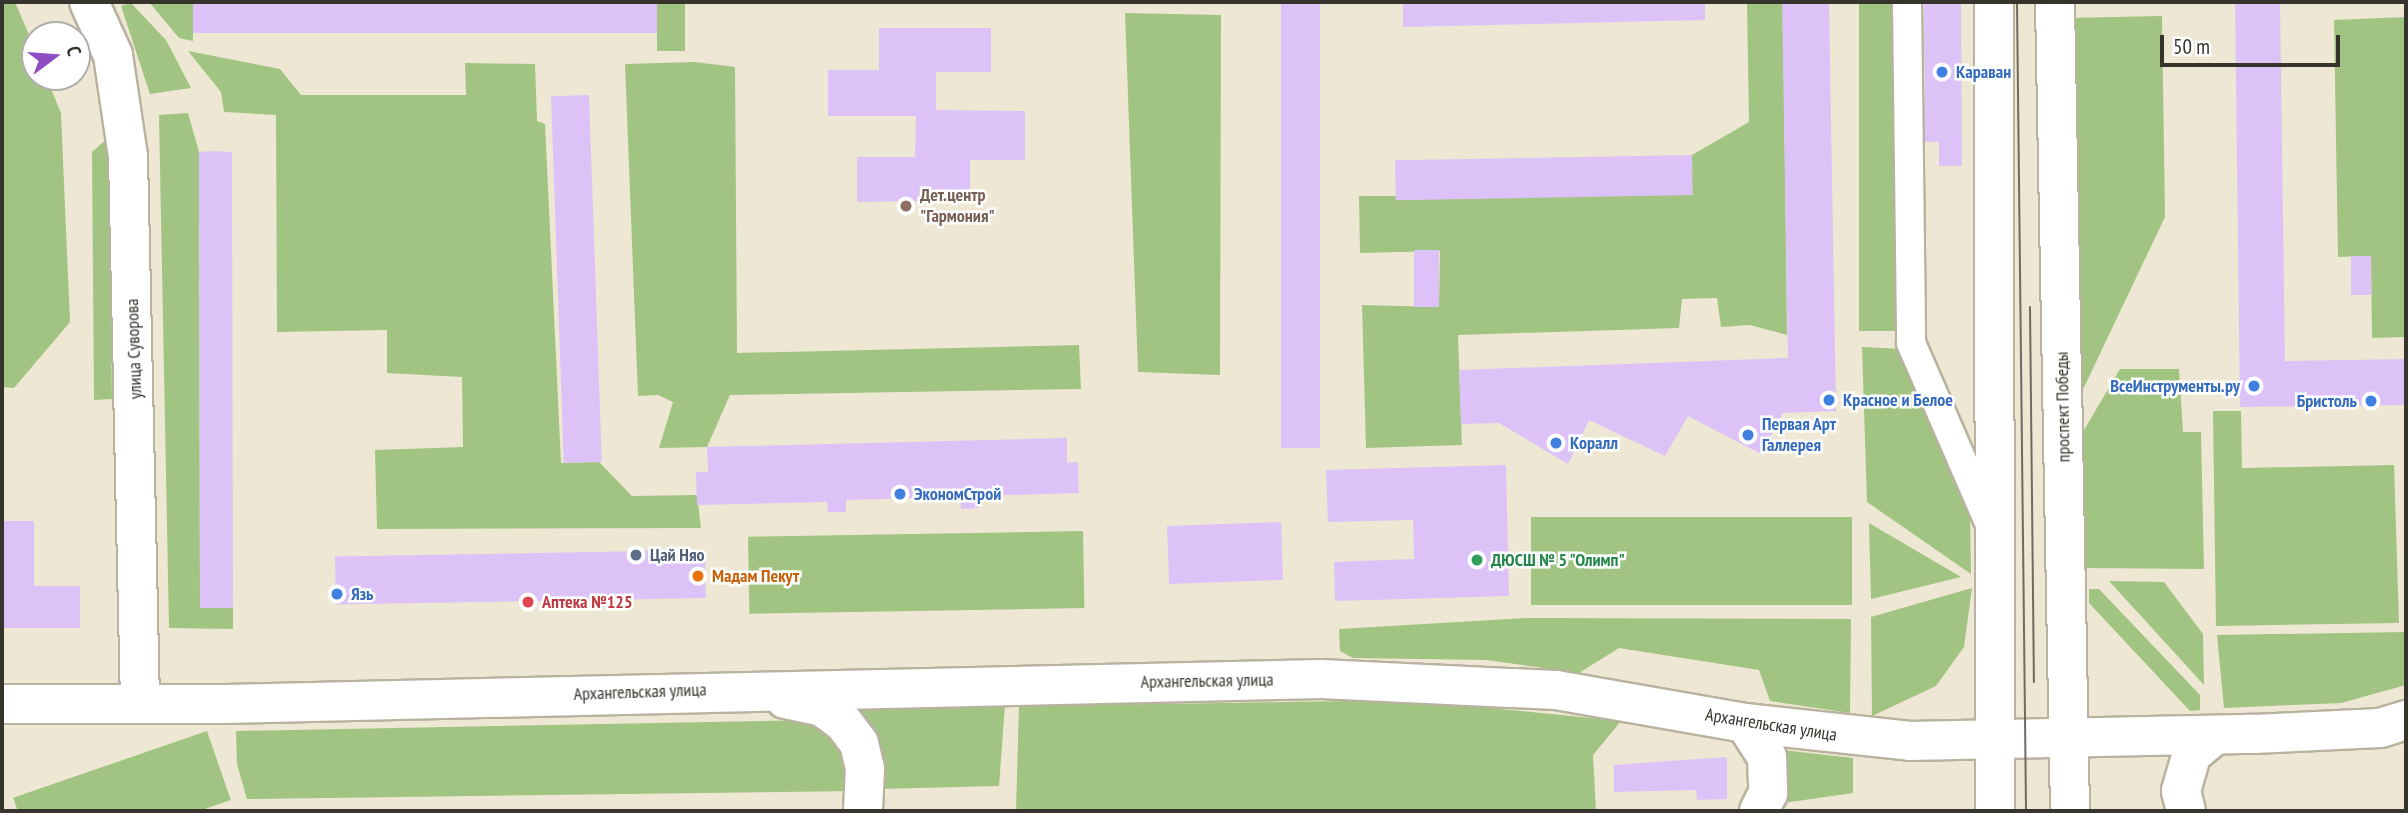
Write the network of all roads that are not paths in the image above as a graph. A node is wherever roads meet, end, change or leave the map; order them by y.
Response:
1 (89, 2) edge
2 (1908, 2) edge
3 (1994, 2) edge
4 (2055, 2) edge
5 (1993, 534) junction
6 (743, 690) junction
7 (2, 704) edge
8 (140, 704) junction
9 (2406, 720) edge
10 (1745, 723) junction
11 (2214, 736) junction
12 (2068, 739) junction
13 (1994, 740) junction
14 (863, 811) edge
15 (1759, 811) edge
16 (1994, 811) edge
17 (2070, 811) edge
18 (2186, 811) edge

1 - 8 main road, улица Суворова
2 - 5 street
3 - 5 main road
4 - 12 main road, проспект Победы
5 - 13 main road
6 - 8 main road, Архангельская улица
6 - 10 main road, Архангельская улица
6 - 14 main road
7 - 8 main road, Архангельская улица
9 - 11 main road, Архангельская улица
10 - 13 main road, Архангельская улица
10 - 15 main road
11 - 12 main road, Архангельская улица
11 - 18 main road
12 - 13 main road, Архангельская улица
12 - 17 main road, проспект Победы
13 - 16 main road

